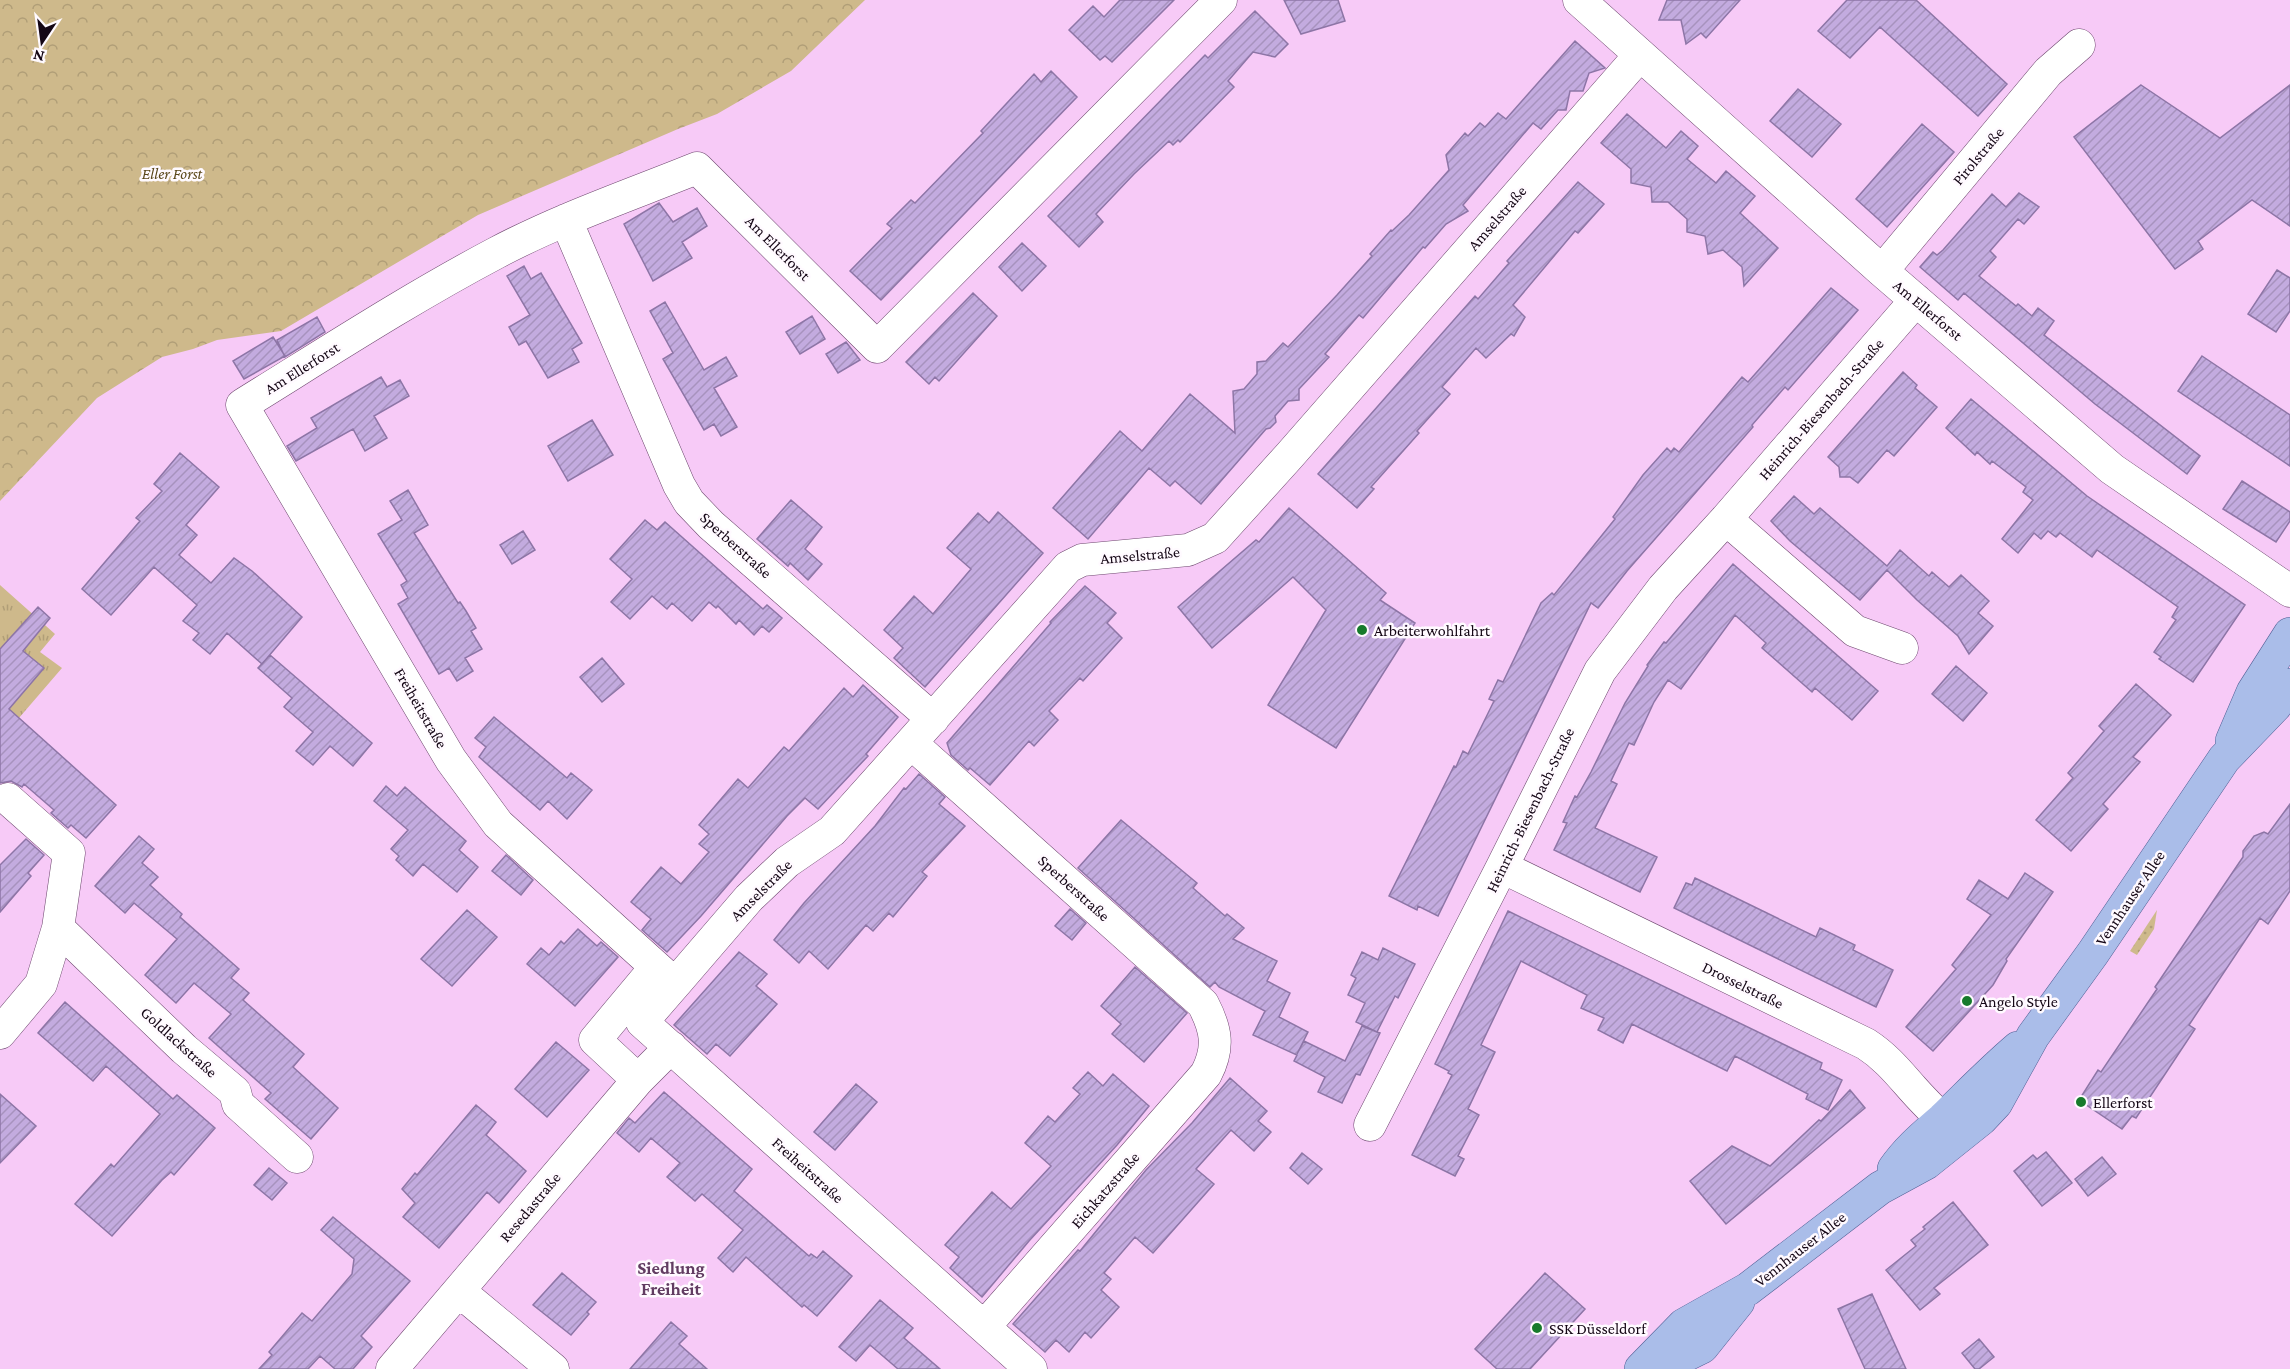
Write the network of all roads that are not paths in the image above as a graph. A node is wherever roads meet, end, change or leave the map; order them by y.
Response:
1 (1221, 0) edge
2 (1584, 2) edge
3 (2079, 45) dead end
4 (1640, 55) junction
5 (566, 220) junction
6 (1882, 272) junction
7 (1917, 300) junction
8 (242, 405) joint
9 (1726, 519) junction
10 (2290, 591) edge
11 (2290, 634) edge
12 (1902, 648) dead end
13 (2290, 685) edge
14 (933, 719) junction
15 (911, 742) junction
16 (2224, 759) junction
17 (8, 799) dead end
18 (1502, 867) junction
19 (58, 928) junction
20 (665, 976) junction
21 (0, 1033) edge
22 (1215, 1046) joint
23 (671, 1047) junction
24 (638, 1080) junction
25 (1370, 1125) dead end
26 (1951, 1128) junction
27 (297, 1157) dead end
28 (1748, 1289) junction
29 (459, 1291) junction
30 (984, 1327) junction
31 (392, 1369) edge
32 (553, 1369) edge
33 (1031, 1369) edge
34 (1641, 1369) edge
35 (1657, 1369) edge

1 - 5 street, Am Ellerforst
2 - 4 street, Am Ellerforst
3 - 6 street, Pirolstraße
4 - 6 street, Am Ellerforst
4 - 14 street, Amselstraße
5 - 8 street, Am Ellerforst
5 - 14 street, Sperberstraße
6 - 7 street, Am Ellerforst
7 - 9 street, Heinrich-Biesenbach-Straße
7 - 10 street, Am Ellerforst
8 - 20 street, Freiheitstraße
9 - 12 street
9 - 18 street, Heinrich-Biesenbach-Straße
11 - 16 main road, Vennhauser Allee
13 - 16 main road, Vennhauser Allee
14 - 15 street, Amselstraße
15 - 20 street, Amselstraße
15 - 22 street, Sperberstraße
16 - 26 main road, Vennhauser Allee
17 - 19 street
18 - 25 street, Heinrich-Biesenbach-Straße
18 - 26 street, Drosselstraße
19 - 21 street
19 - 27 street, Goldlackstraße
20 - 23 street, Freiheitstraße
20 - 24 street
22 - 30 street, Eichkatzstraße
23 - 24 street, Resedastraße
23 - 30 street, Freiheitstraße
24 - 29 street, Resedastraße
26 - 28 main road, Vennhauser Allee
28 - 34 main road, Vennhauser Allee
28 - 35 main road, Vennhauser Allee
29 - 31 street, Resedastraße
29 - 32 street
30 - 33 street, Freiheitstraße

